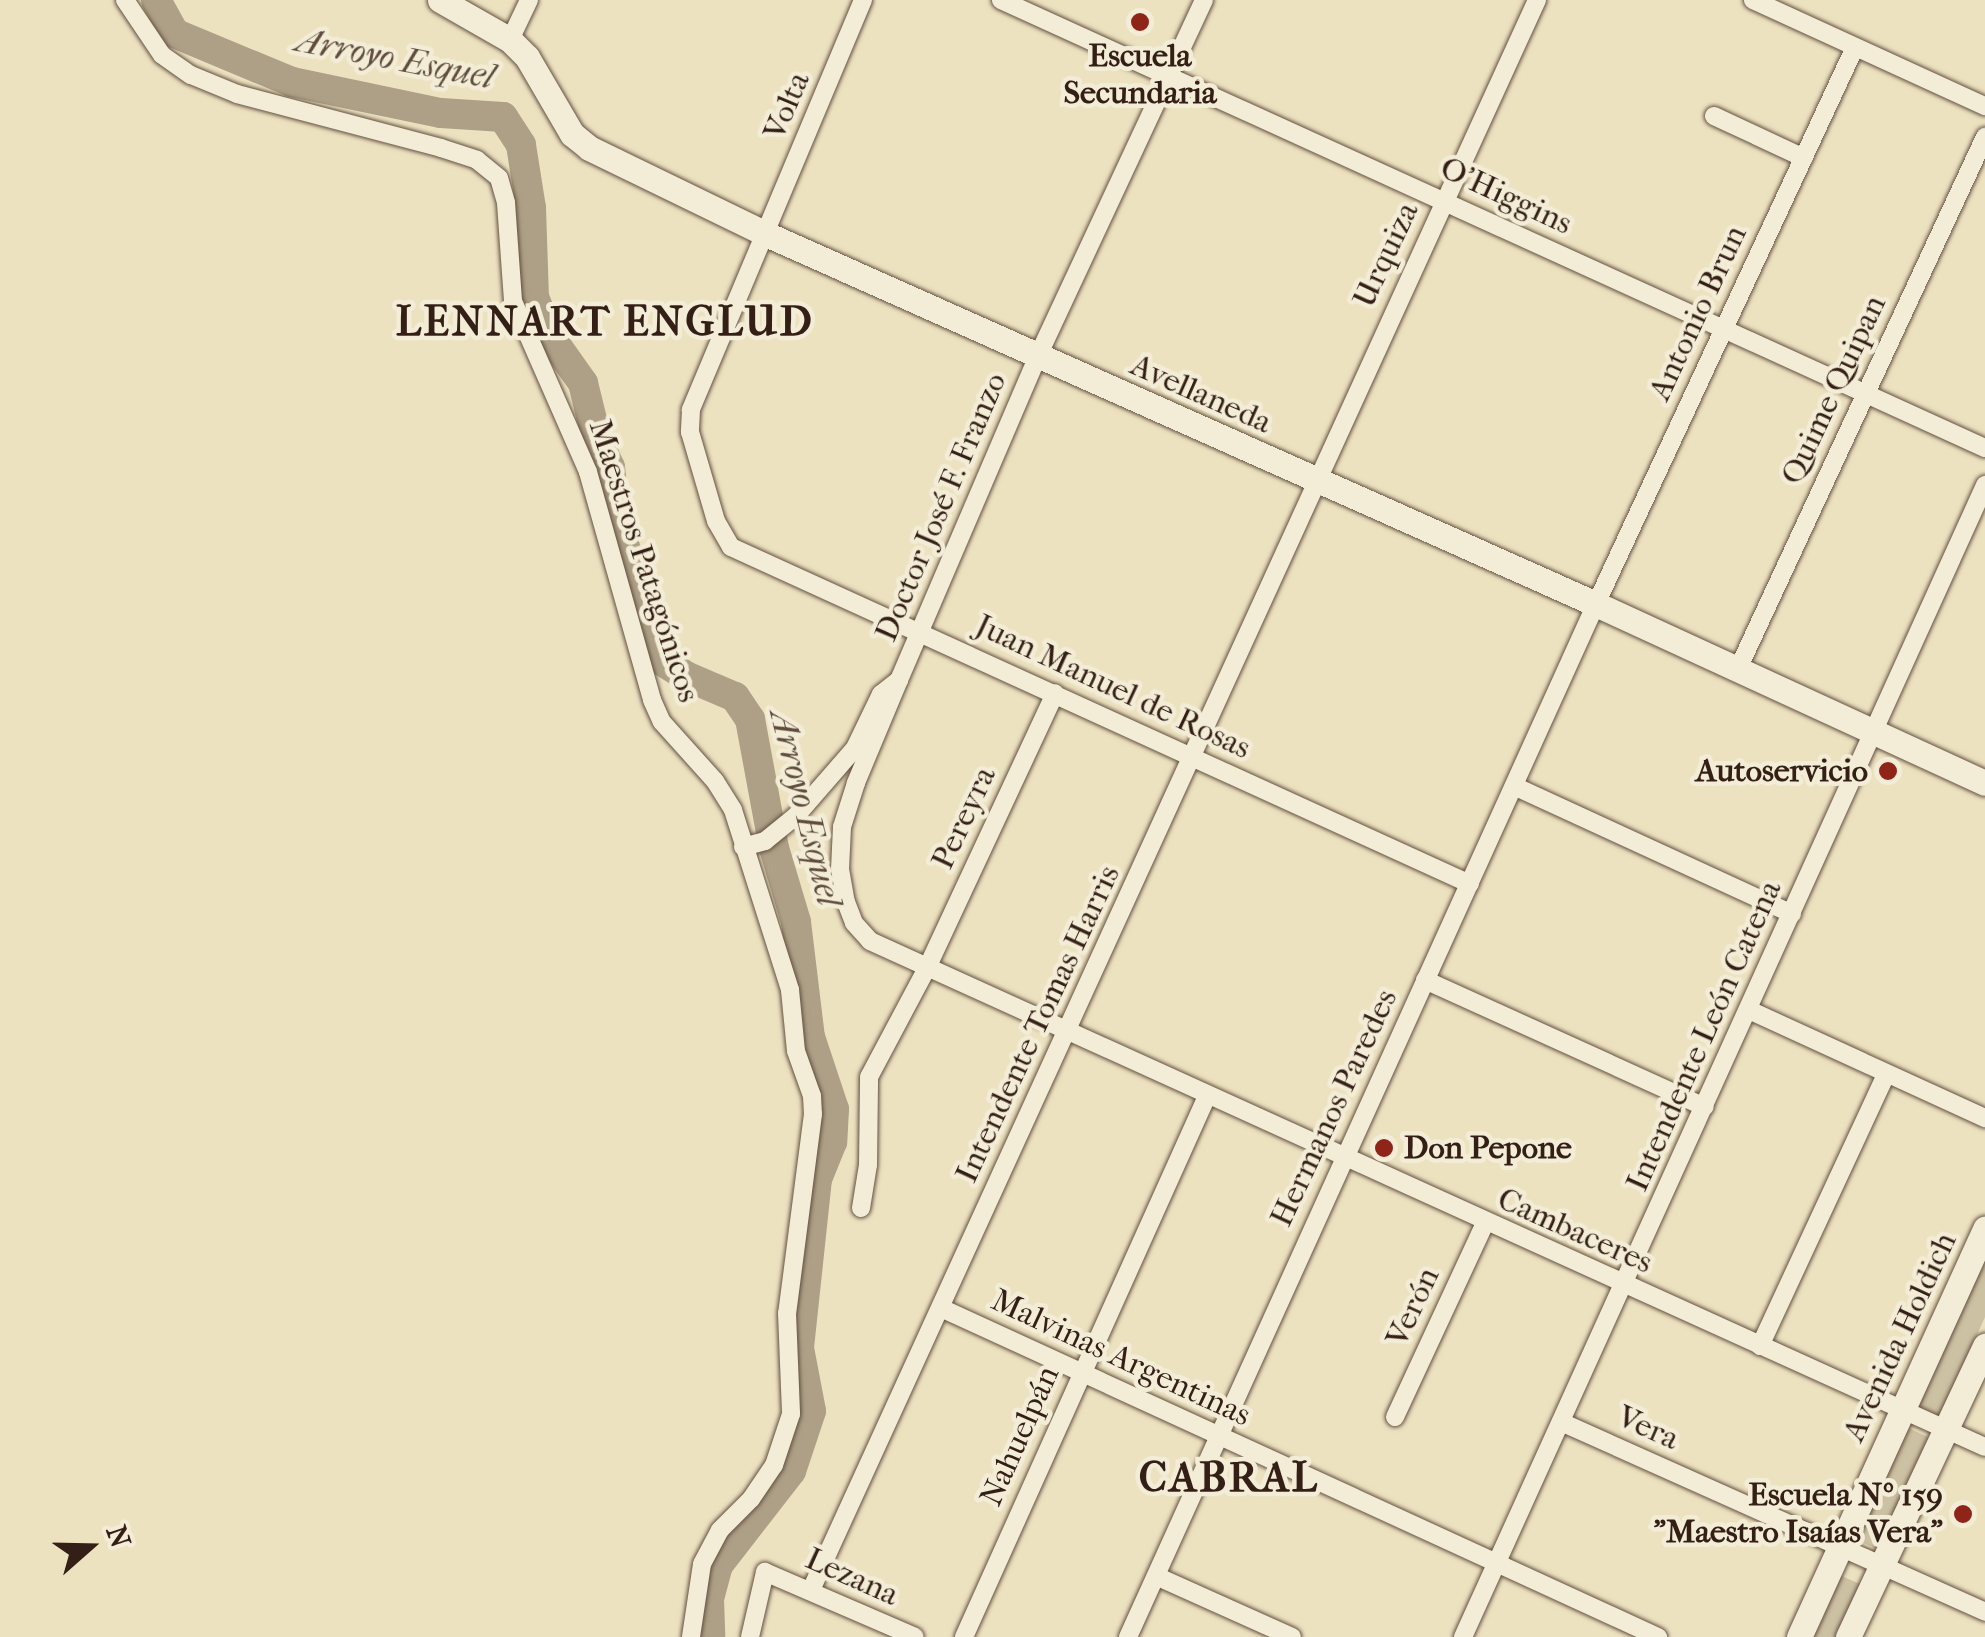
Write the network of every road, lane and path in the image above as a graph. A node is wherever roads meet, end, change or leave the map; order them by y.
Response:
1 (124, 0) edge
2 (440, 0) edge
3 (528, 0) edge
4 (863, 0) edge
5 (1001, 0) edge
6 (1204, 0) edge
7 (1537, 0) edge
8 (1752, 0) edge
9 (510, 40) junction
10 (1855, 47) junction
11 (1169, 77) junction
12 (1985, 106) edge
13 (1714, 116) dead end
14 (1985, 137) edge
15 (1804, 158) junction
16 (1444, 200) junction
17 (766, 234) junction
18 (1724, 329) junction
19 (1038, 356) junction
20 (1866, 394) junction
21 (1985, 448) edge
22 (1316, 481) junction
23 (1985, 485) edge
24 (731, 547) joint
25 (1596, 604) junction
26 (920, 632) junction
27 (1738, 669) junction
28 (899, 680) junction
29 (1054, 693) junction
30 (1874, 732) junction
31 (1192, 757) junction
32 (1985, 784) edge
33 (1514, 786) junction
34 (743, 847) junction
35 (1470, 884) junction
36 (1792, 914) junction
37 (870, 940) joint
38 (927, 968) junction
39 (1425, 980) junction
40 (1748, 1010) junction
41 (1068, 1033) junction
42 (1886, 1074) junction
43 (1207, 1096) junction
44 (1705, 1107) junction
45 (1985, 1118) edge
46 (1343, 1158) junction
47 (861, 1208) dead end
48 (1485, 1223) junction
49 (1985, 1228) edge
50 (1623, 1286) junction
51 (941, 1308) junction
52 (1760, 1346) junction
53 (1985, 1346) edge
54 (1081, 1373) junction
55 (1903, 1408) junction
56 (1394, 1417) dead end
57 (1561, 1422) junction
58 (1946, 1429) junction
59 (1218, 1436) junction
60 (1985, 1447) edge
61 (1840, 1545) junction
62 (1496, 1564) junction
63 (1881, 1566) junction
64 (1156, 1576) junction
65 (810, 1590) junction
66 (1985, 1612) edge
67 (1635, 1632) edge
68 (691, 1637) edge
69 (750, 1637) edge
70 (915, 1637) edge
71 (964, 1637) edge
72 (1128, 1637) edge
73 (1292, 1637) edge
74 (1463, 1637) edge
75 (1658, 1637) edge
76 (1799, 1637) edge
77 (1848, 1637) edge

1 - 34 street, Maestros Patagónicos
2 - 9 street, Avellaneda
3 - 9 street
4 - 17 street, Volta
5 - 11 street, O'Higgins
6 - 11 street, Doctor José F. Franzo
7 - 16 street, Urquiza
8 - 10 street
9 - 17 street, Avellaneda
10 - 12 street
10 - 15 street, Antonio Brun
11 - 16 street, O'Higgins
11 - 19 street, Doctor José F. Franzo
13 - 15 street
14 - 20 street, Quime Quipan
15 - 18 street, Antonio Brun
16 - 18 street, O'Higgins
16 - 22 street, Urquiza
17 - 19 street, Avellaneda
17 - 24 street, Volta
18 - 20 street, O'Higgins
18 - 25 street, Antonio Brun
19 - 22 street, Avellaneda
19 - 26 street, Doctor José F. Franzo
20 - 21 street, O'Higgins
20 - 27 street, Quime Quipan
22 - 25 street, Avellaneda
22 - 31 street, Intendente Tomas Harris
23 - 30 street, Intendente León Catena
24 - 26 street, Juan Manuel de Rosas
25 - 27 street, Avellaneda
25 - 33 street, Hermanos Paredes
26 - 28 street, Doctor José F. Franzo
26 - 29 street, Juan Manuel de Rosas
27 - 30 street, Avellaneda
28 - 34 street, Doctor José F. Franzo
28 - 37 street, Doctor José F. Franzo
29 - 31 street, Juan Manuel de Rosas
29 - 38 street, Pereyra
30 - 32 street, Avellaneda
30 - 36 street, Intendente León Catena
31 - 35 street, Juan Manuel de Rosas
31 - 41 street, Intendente Tomas Harris
33 - 35 street, Hermanos Paredes
33 - 36 street
34 - 68 street, Maestros Patagónicos
35 - 39 street, Hermanos Paredes
36 - 40 street, Intendente León Catena
37 - 38 street, Cambaceres
38 - 41 street, Cambaceres
38 - 47 street, Pereyra
39 - 44 street
39 - 46 street, Hermanos Paredes
40 - 42 street
40 - 44 street, Intendente León Catena
41 - 43 street, Cambaceres
41 - 51 street, Intendente Tomas Harris
42 - 45 street
42 - 52 street
43 - 46 street, Cambaceres
43 - 54 street, Nahuelpán
44 - 50 street, Intendente León Catena
46 - 48 street, Cambaceres
46 - 59 street, Hermanos Paredes
48 - 50 street, Cambaceres
48 - 56 street, Verón
49 - 55 street, Avenida Holdich
50 - 52 street, Cambaceres
50 - 57 street, Intendente León Catena
51 - 54 street, Malvinas Argentinas
51 - 65 street, Intendente Tomas Harris
52 - 55 street, Cambaceres
53 - 58 street
54 - 59 street, Malvinas Argentinas
54 - 71 street, Nahuelpán
55 - 58 street, Cambaceres
55 - 61 street, Avenida Holdich
57 - 61 street, Vera
57 - 62 street, Intendente León Catena
58 - 60 street, Cambaceres
58 - 63 street
59 - 62 street, Malvinas Argentinas
59 - 64 street, Hermanos Paredes
61 - 63 street, Vera
61 - 76 street, Avenida Holdich
62 - 67 street, Malvinas Argentinas
62 - 74 street, Intendente León Catena
63 - 66 street, Vera
63 - 77 street
64 - 72 street, Hermanos Paredes
64 - 73 street
65 - 69 street, Lezana
65 - 70 street, Lezana
67 - 75 street, Malvinas Argentinas

